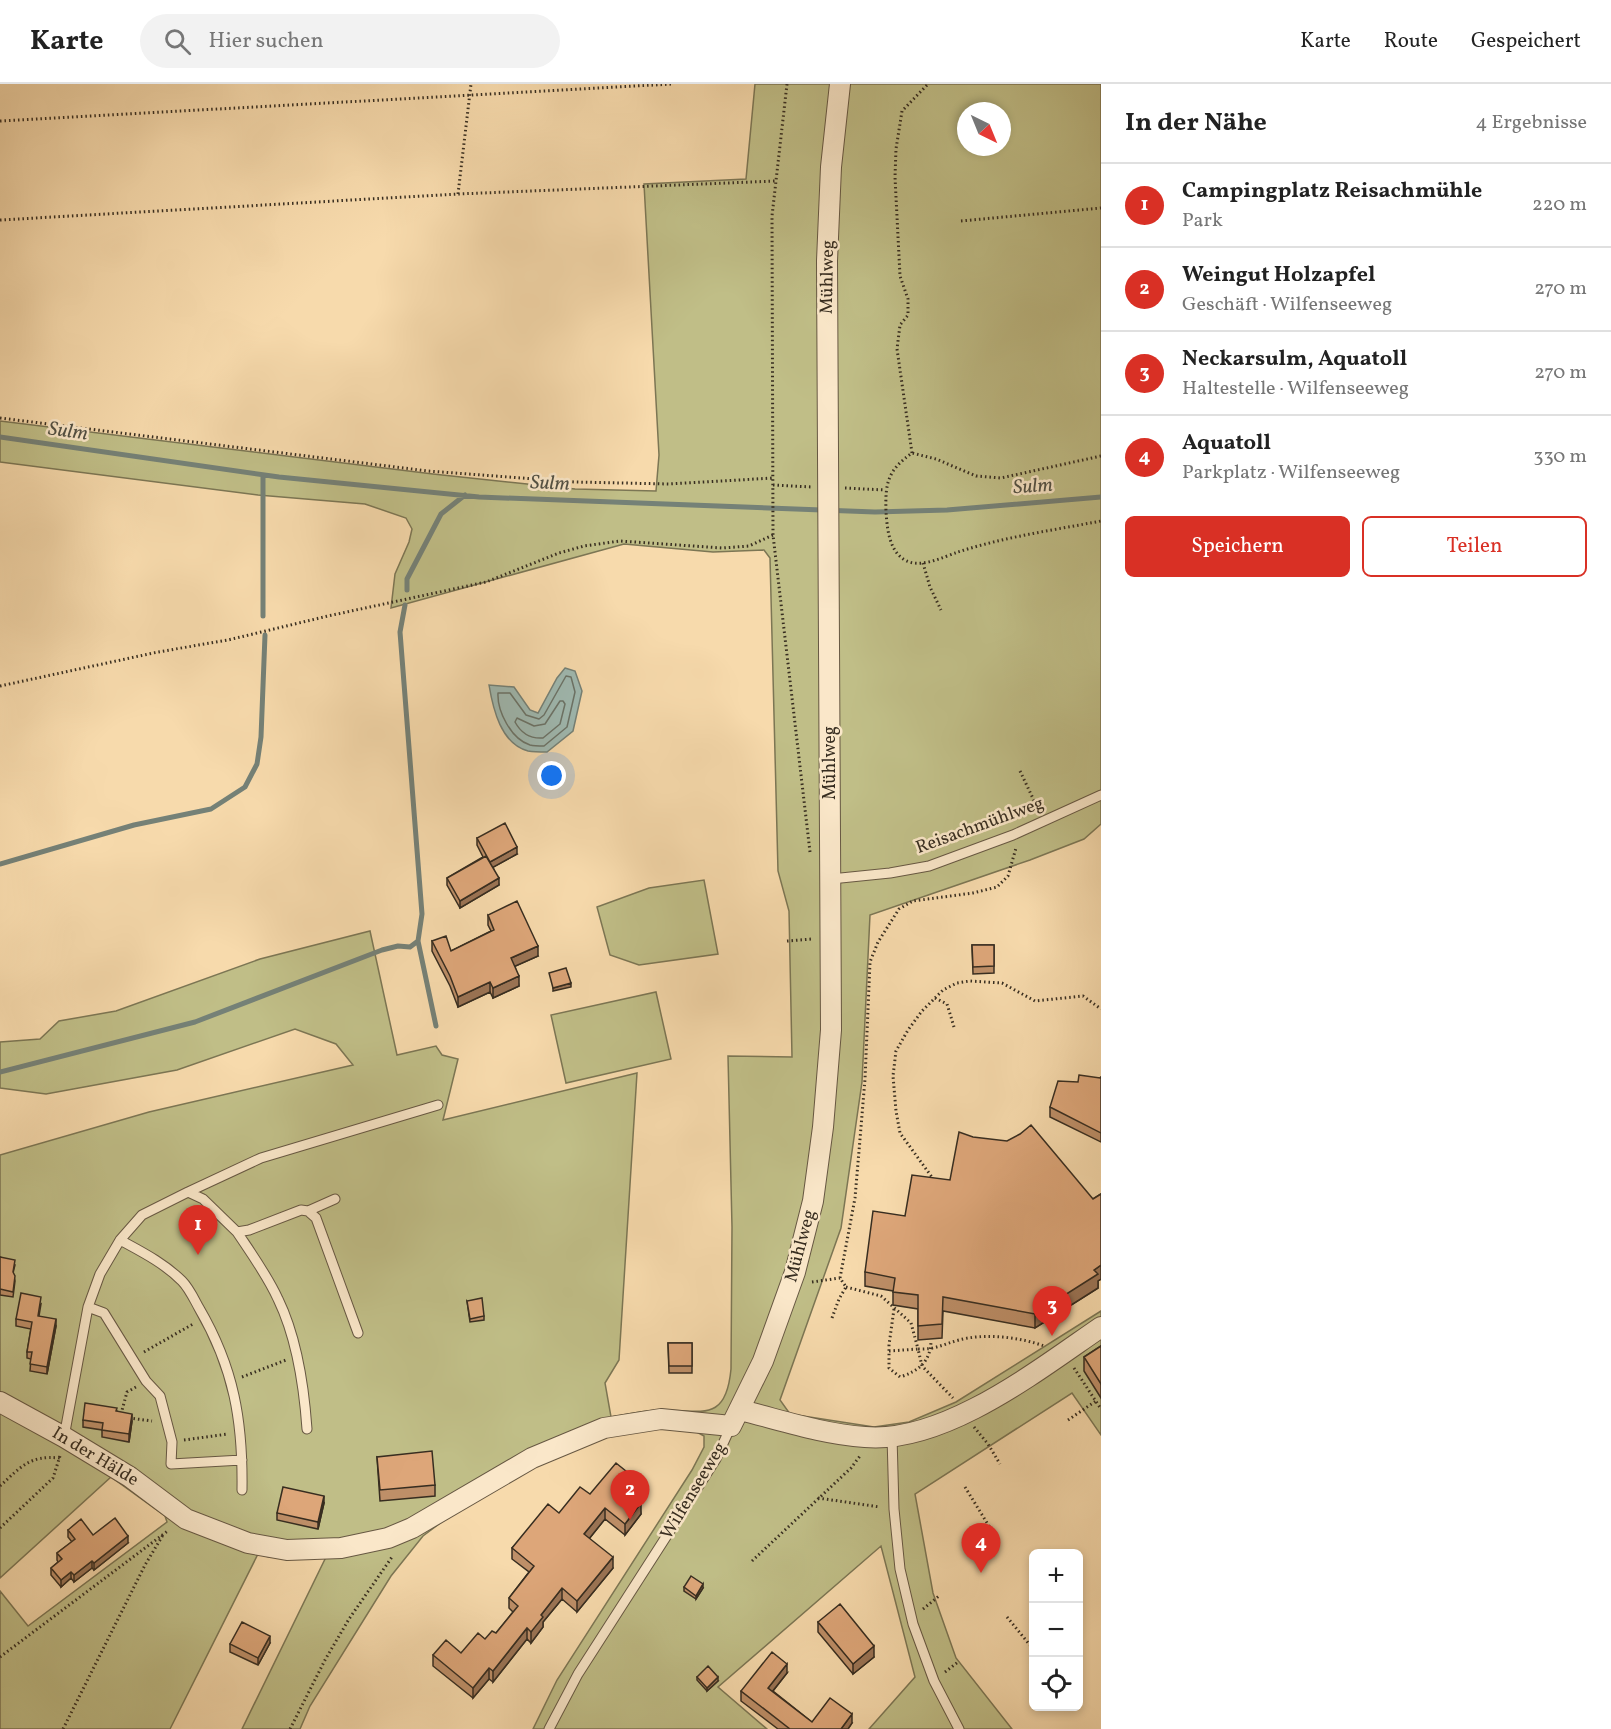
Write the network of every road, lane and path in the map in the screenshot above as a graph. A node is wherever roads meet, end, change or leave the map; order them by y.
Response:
1 (471, 84) edge
2 (672, 84) edge
3 (788, 84) edge
4 (840, 84) edge
5 (928, 84) edge
6 (470, 95) junction
7 (0, 122) edge
8 (776, 181) junction
9 (458, 194) junction
10 (1101, 208) edge
11 (0, 220) edge
12 (961, 221) dead end
13 (0, 418) edge
14 (912, 453) junction
15 (1101, 456) edge
16 (773, 478) junction
17 (773, 485) junction
18 (829, 488) junction
19 (885, 490) junction
20 (1101, 521) edge
21 (773, 535) junction
22 (923, 563) junction
23 (941, 610) dead end
24 (0, 686) edge
25 (1020, 771) dead end
26 (1101, 795) edge
27 (1044, 821) junction
28 (1013, 835) junction
29 (810, 852) dead end
30 (831, 879) junction
31 (832, 937) junction
32 (787, 941) dead end
33 (935, 998) junction
34 (1101, 1009) edge
35 (954, 1027) dead end
36 (438, 1105) dead end
37 (940, 1187) edge
38 (188, 1192) junction
39 (335, 1199) dead end
40 (308, 1211) junction
41 (237, 1232) junction
42 (120, 1240) junction
43 (840, 1278) junction
44 (791, 1285) junction
45 (846, 1287) junction
46 (88, 1306) junction
47 (894, 1309) junction
48 (205, 1318) junction
49 (832, 1318) dead end
50 (1101, 1327) edge
51 (358, 1333) dead end
52 (931, 1340) edge
53 (158, 1344) dead end
54 (918, 1349) junction
55 (931, 1350) junction
56 (889, 1351) junction
57 (1064, 1353) junction
58 (297, 1356) junction
59 (922, 1365) junction
60 (232, 1381) junction
61 (127, 1392) dead end
62 (1095, 1401) junction
63 (0, 1402) edge
64 (1101, 1409) edge
65 (964, 1415) junction
66 (735, 1418) junction
67 (1068, 1420) dead end
68 (152, 1421) dead end
69 (307, 1429) dead end
70 (241, 1432) junction
71 (892, 1436) junction
72 (64, 1437) junction
73 (866, 1437) junction
74 (172, 1442) junction
75 (60, 1458) junction
76 (242, 1460) junction
77 (1000, 1464) dead end
78 (0, 1486) edge
79 (965, 1487) dead end
80 (242, 1490) dead end
81 (818, 1498) junction
82 (894, 1509) junction
83 (186, 1519) junction
84 (0, 1528) edge
85 (164, 1533) junction
86 (1000, 1544) dead end
87 (393, 1555) dead end
88 (752, 1561) dead end
89 (939, 1596) dead end
90 (1007, 1617) dead end
91 (912, 1618) junction
92 (1029, 1644) edge
93 (0, 1656) edge
94 (63, 1729) edge
95 (290, 1729) edge
96 (549, 1729) edge
97 (959, 1729) edge

1 - 6 path
2 - 6 path
3 - 8 path
4 - 18 street, Mühlweg
5 - 14 path
6 - 7 path
6 - 9 path
8 - 9 path
8 - 16 path
9 - 11 path
10 - 12 path
13 - 16 path
14 - 15 path
14 - 19 path
16 - 17 path
17 - 18 path
17 - 21 path
18 - 19 path
18 - 30 street, Mühlweg
19 - 22 path
20 - 22 path
21 - 24 path
21 - 29 path
22 - 23 path
25 - 27 path
26 - 27 lane, Reisachmühlweg
27 - 28 lane, Reisachmühlweg
28 - 30 lane, Reisachmühlweg
28 - 43 path
30 - 31 street, Mühlweg
31 - 32 path
31 - 44 street, Mühlweg
33 - 34 path
33 - 35 path
33 - 37 path
36 - 38 lane
38 - 41 lane
38 - 42 lane
39 - 40 lane
40 - 41 lane
40 - 51 lane
41 - 58 lane
42 - 46 lane
42 - 48 lane
43 - 44 path
43 - 45 path
44 - 66 street, Mühlweg
45 - 47 path
45 - 49 path
46 - 72 lane
46 - 74 lane
47 - 54 path
47 - 56 path
48 - 53 path
48 - 60 lane
50 - 57 street, Wilfenseeweg
52 - 55 path
54 - 55 path
54 - 56 path
54 - 59 path
55 - 57 path
55 - 59 path
56 - 59 path
57 - 62 path
57 - 65 street, Wilfenseeweg
58 - 60 path
58 - 69 lane
59 - 65 path
60 - 70 lane
61 - 68 path
62 - 64 path
62 - 67 path
63 - 72 street, In der Hälde
65 - 71 street, Wilfenseeweg
65 - 77 path
66 - 73 street, Wilfenseeweg
66 - 83 street, Wilfenseeweg
66 - 96 lane, Wilfenseeweg
70 - 74 path
70 - 76 lane
71 - 73 street, Wilfenseeweg
71 - 82 lane
72 - 75 path
72 - 83 street, In der Hälde
73 - 81 path
74 - 76 lane
75 - 78 path
75 - 84 path
76 - 80 lane
79 - 86 path
81 - 82 path
81 - 88 path
82 - 91 lane
83 - 85 path
85 - 93 path
85 - 94 path
87 - 95 path
89 - 91 path
90 - 92 path
91 - 97 lane

